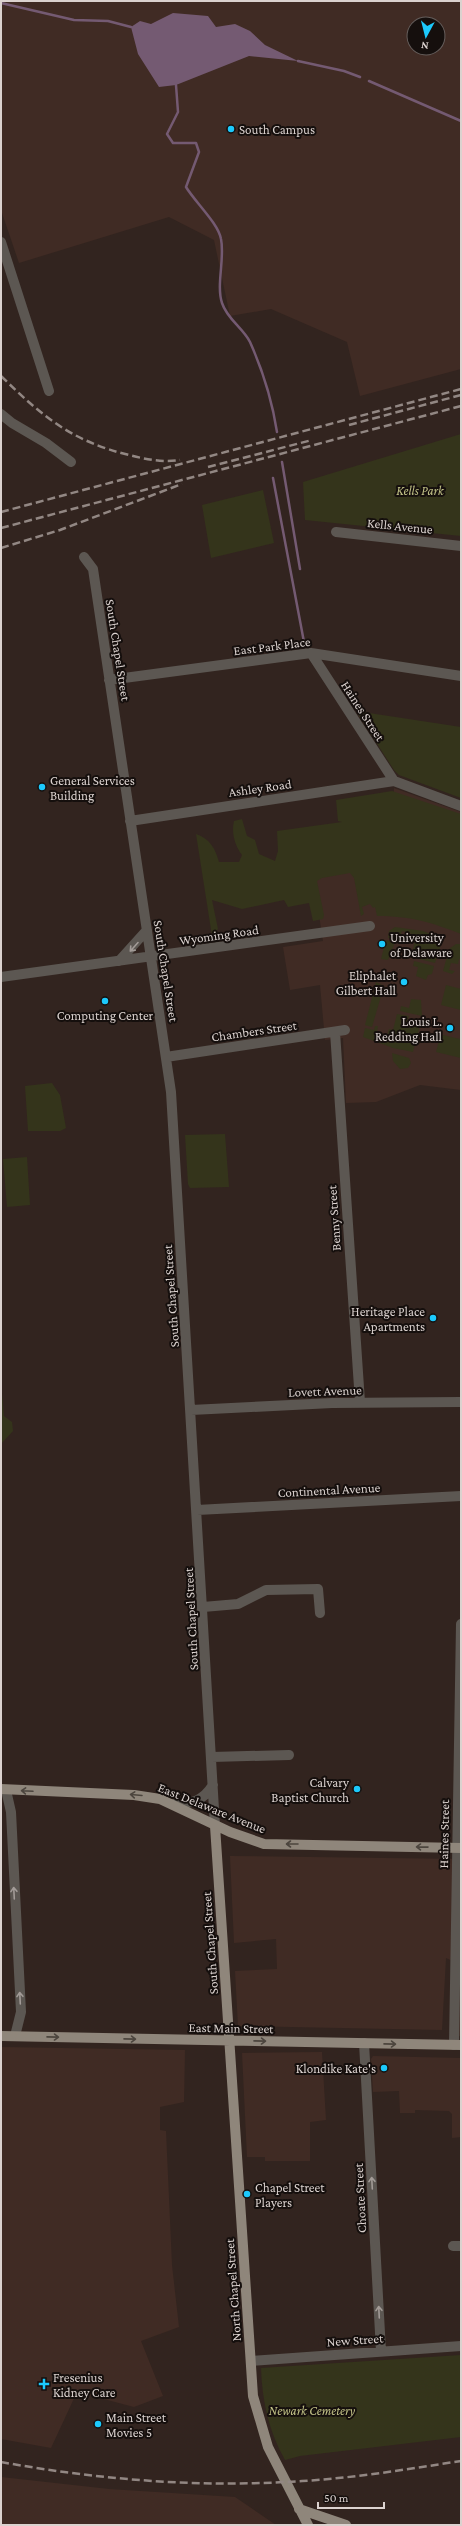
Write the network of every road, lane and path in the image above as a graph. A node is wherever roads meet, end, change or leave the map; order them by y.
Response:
1 (1, 242) edge
2 (49, 391) dead end
3 (1, 414) edge
4 (71, 462) dead end
5 (336, 532) dead end
6 (461, 546) edge
7 (84, 557) dead end
8 (311, 653) junction
9 (461, 676) edge
10 (109, 680) junction
11 (394, 781) junction
12 (461, 806) edge
13 (130, 821) junction
14 (370, 926) dead end
15 (147, 930) junction
16 (151, 958) junction
17 (119, 961) junction
18 (1, 978) edge
19 (345, 1030) dead end
20 (335, 1032) junction
21 (166, 1057) junction
22 (360, 1402) junction
23 (461, 1402) edge
24 (191, 1410) junction
25 (461, 1496) edge
26 (197, 1510) junction
27 (203, 1607) junction
28 (320, 1613) dead end
29 (461, 1624) edge
30 (289, 1755) dead end
31 (212, 1757) junction
32 (214, 1785) junction
33 (4, 1790) edge
34 (173, 1804) junction
35 (215, 1826) junction
36 (459, 1848) edge
37 (1, 2036) edge
38 (15, 2036) junction
39 (229, 2040) junction
40 (364, 2043) junction
41 (457, 2045) edge
42 (461, 2346) edge
43 (381, 2351) junction
44 (251, 2360) junction
45 (299, 2509) junction
46 (308, 2525) edge
47 (346, 2525) edge

1 - 2 street
3 - 4 street
5 - 6 street, Kells Avenue
7 - 10 street, South Chapel Street
8 - 9 street, East Park Place
8 - 10 street, East Park Place
8 - 11 street, Haines Street
10 - 13 street, South Chapel Street
11 - 12 street
11 - 13 street, Ashley Road
13 - 15 street, South Chapel Street
14 - 16 street, Wyoming Road
15 - 16 street, South Chapel Street
15 -> 17 street
16 - 17 street, Wyoming Road
16 - 21 street, South Chapel Street
17 - 18 street, Wyoming Road
19 - 20 street, Chambers Street
20 - 21 street, Chambers Street
20 - 22 street, Benny Street
21 - 24 street, South Chapel Street
22 - 23 street, Lovett Avenue
22 - 24 street, Lovett Avenue
24 - 26 street, South Chapel Street
25 - 26 street, Continental Avenue
26 - 27 street, South Chapel Street
27 - 28 street
27 - 31 street, South Chapel Street
29 - 36 street, Haines Street
30 - 31 street
31 - 32 street, South Chapel Street
32 - 34 street
32 - 35 street, South Chapel Street
34 -> 33 main road, East Delaware Avenue
38 -> 33 street
34 - 35 main road, East Delaware Avenue
36 -> 35 main road, East Delaware Avenue
35 - 39 main road, South Chapel Street
36 - 41 street, Haines Street
37 - 38 main road, East Main Street
38 -> 39 main road, East Main Street
39 -> 40 main road, East Main Street
39 - 44 main road, North Chapel Street
40 -> 41 main road, East Main Street
43 -> 40 street, Choate Street
42 - 43 street, New Street
43 - 44 street, New Street
44 - 45 main road, North Chapel Street
45 - 46 main road, North Chapel Street
45 - 47 main road

